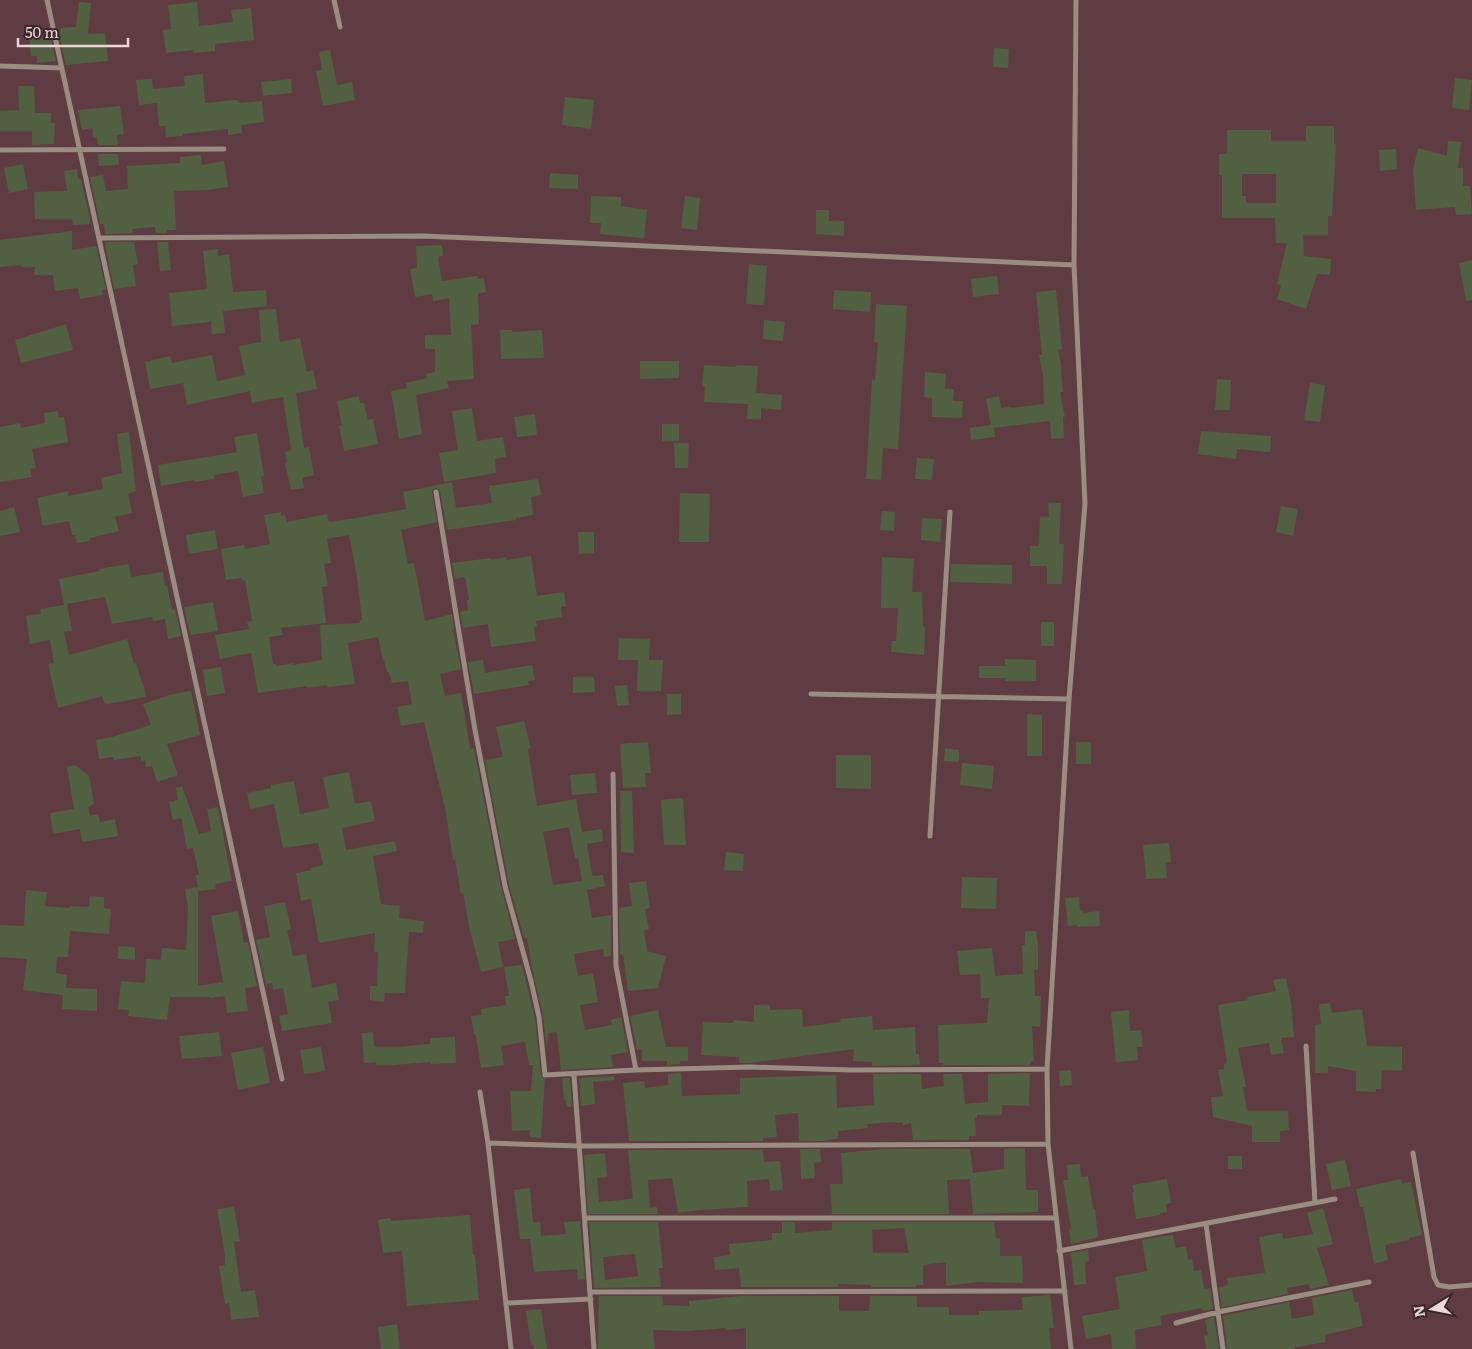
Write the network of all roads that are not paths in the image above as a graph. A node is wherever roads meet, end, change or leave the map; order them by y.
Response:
1 (47, 0) edge
2 (334, 0) edge
3 (1076, 0) edge
4 (340, 27) dead end
5 (0, 66) edge
6 (62, 68) junction
7 (224, 149) dead end
8 (0, 150) edge
9 (81, 151) junction
10 (100, 238) junction
11 (1074, 265) junction
12 (436, 492) dead end
13 (950, 512) dead end
14 (811, 694) dead end
15 (939, 696) junction
16 (1069, 699) junction
17 (613, 774) dead end
18 (930, 836) dead end
19 (1306, 1046) dead end
20 (1047, 1069) junction
21 (636, 1070) junction
22 (574, 1075) junction
23 (282, 1078) dead end
24 (480, 1092) dead end
25 (488, 1143) junction
26 (1048, 1144) junction
27 (579, 1146) junction
28 (1413, 1153) dead end
29 (1334, 1199) dead end
30 (1315, 1203) junction
31 (585, 1218) junction
32 (1056, 1218) junction
33 (1206, 1224) junction
34 (1059, 1251) junction
35 (1369, 1282) dead end
36 (1472, 1285) edge
37 (1065, 1291) junction
38 (590, 1292) junction
39 (591, 1299) junction
40 (506, 1303) junction
41 (1218, 1312) junction
42 (1176, 1323) dead end
43 (511, 1349) edge
44 (594, 1349) edge
45 (1071, 1349) edge
46 (1223, 1349) edge

1 - 6 street
2 - 4 street
3 - 11 street
5 - 6 street
6 - 9 street
7 - 9 street
8 - 9 street
9 - 10 street
10 - 11 street
10 - 23 street
11 - 16 street
12 - 22 street
13 - 15 street
14 - 15 street
15 - 16 street
15 - 18 street
16 - 20 street
17 - 21 street
19 - 30 street
20 - 21 street
20 - 26 street
21 - 22 street
22 - 27 street
24 - 25 street
25 - 27 street
25 - 40 street
26 - 27 street
26 - 32 street
27 - 31 street
28 - 36 street
29 - 30 street
30 - 33 street
31 - 32 street
31 - 38 street
32 - 34 street
33 - 34 street
33 - 41 street
34 - 37 street
35 - 41 street
37 - 38 street
37 - 45 street
38 - 39 street
39 - 40 street
39 - 44 street
40 - 43 street
41 - 42 street
41 - 46 street

